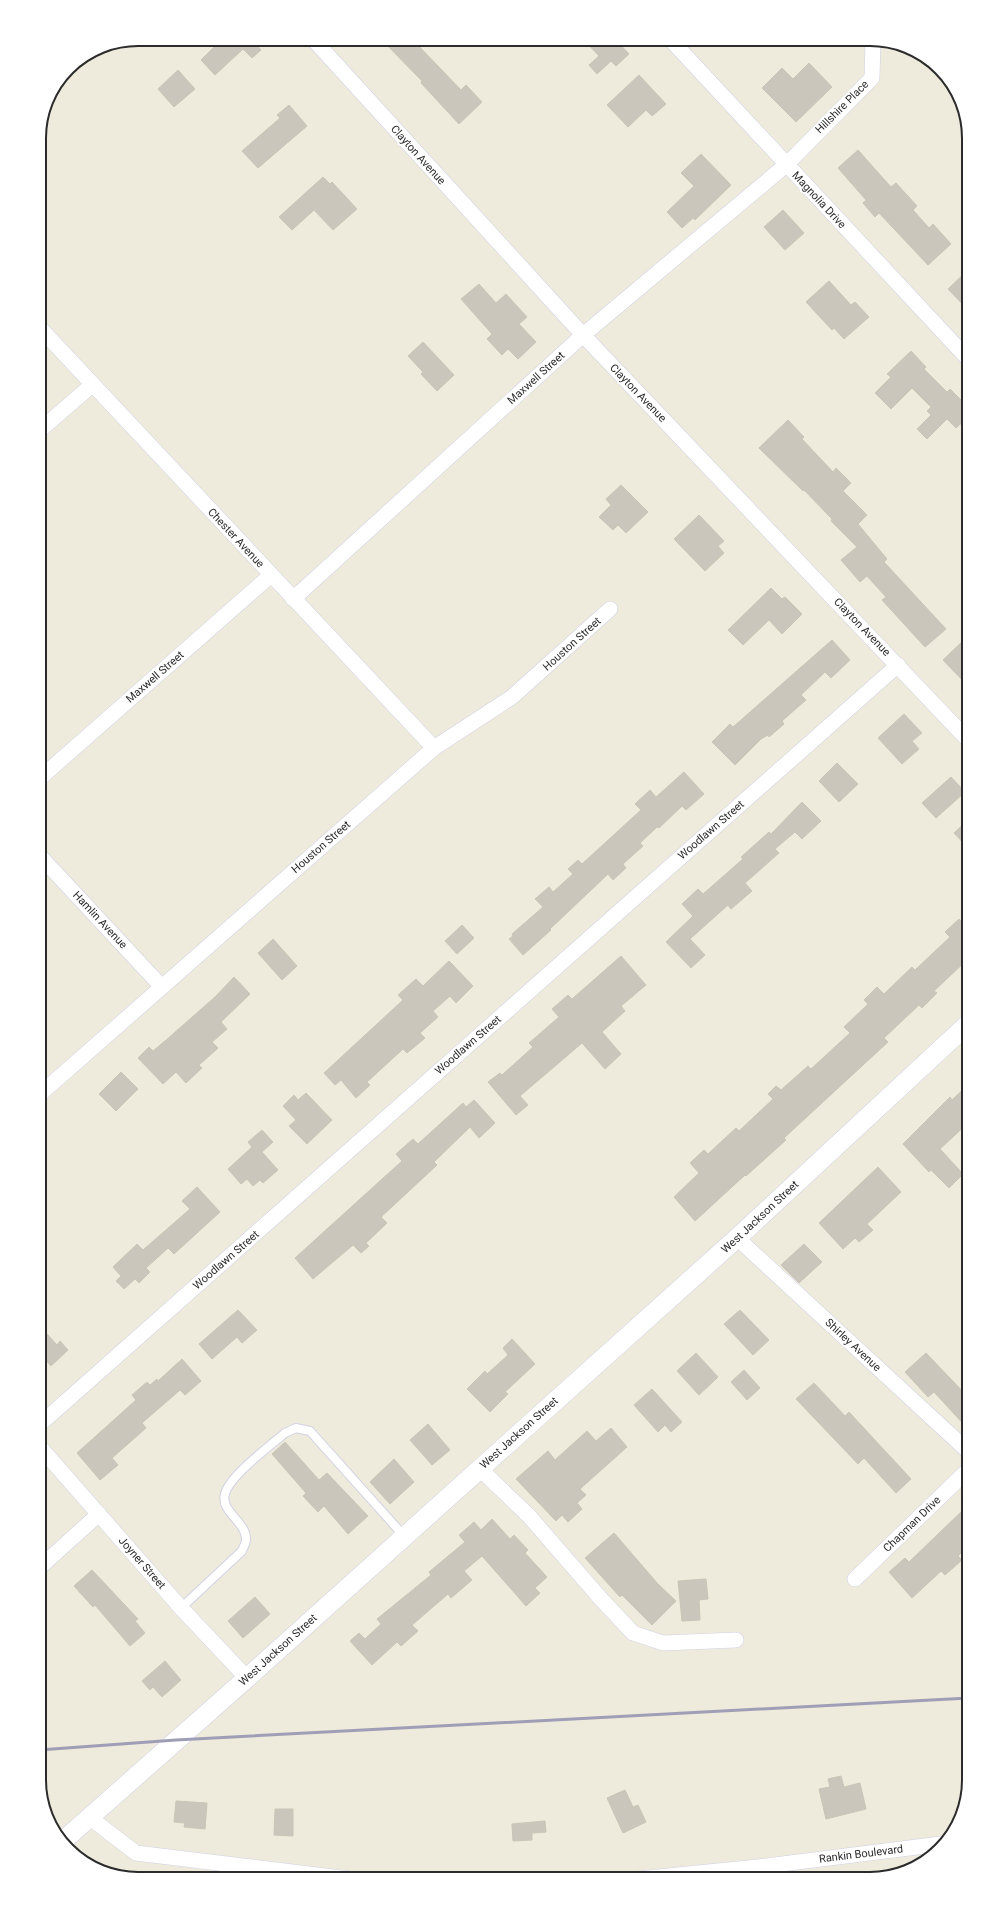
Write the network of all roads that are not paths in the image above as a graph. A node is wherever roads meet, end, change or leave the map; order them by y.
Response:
1 (319, 46) edge
2 (676, 46) edge
3 (873, 46) edge
4 (786, 165) junction
5 (46, 335) edge
6 (583, 335) junction
7 (962, 353) edge
8 (92, 385) junction
9 (46, 425) edge
10 (270, 576) junction
11 (293, 599) junction
12 (610, 609) dead end
13 (898, 665) junction
14 (962, 734) edge
15 (434, 748) junction
16 (46, 772) edge
17 (46, 863) edge
18 (161, 986) junction
19 (962, 1029) edge
20 (46, 1089) edge
21 (737, 1238) junction
22 (46, 1419) edge
23 (962, 1446) edge
24 (46, 1454) edge
25 (479, 1468) junction
26 (962, 1476) edge
27 (99, 1514) junction
28 (404, 1536) junction
29 (46, 1562) edge
30 (856, 1579) dead end
31 (181, 1608) junction
32 (736, 1640) dead end
33 (247, 1678) junction
34 (89, 1818) junction
35 (67, 1838) edge
36 (935, 1845) edge
37 (290, 1872) edge
38 (708, 1872) edge

1 - 6 street, Clayton Avenue
2 - 4 street, Magnolia Drive
3 - 4 street, Hillshire Place
4 - 6 street, Maxwell Street
4 - 7 street, Magnolia Drive
5 - 8 street, Chester Avenue
6 - 11 street, Maxwell Street
6 - 13 street, Clayton Avenue
8 - 9 street
8 - 10 street, Chester Avenue
10 - 11 street, Chester Avenue
10 - 16 street, Maxwell Street
11 - 15 street, Chester Avenue
12 - 15 street, Houston Street
13 - 14 street, Clayton Avenue
13 - 22 street, Woodlawn Street
15 - 18 street, Houston Street
17 - 18 street, Hamlin Avenue
18 - 20 street, Houston Street
19 - 21 street, West Jackson Street
21 - 23 street, Shirley Avenue
21 - 25 street, West Jackson Street
24 - 27 street, Joyner Street
25 - 28 street, West Jackson Street
25 - 32 street
26 - 30 street, Chapman Drive
27 - 29 street
27 - 31 street, Joyner Street
28 - 31 lane
28 - 33 street, West Jackson Street
31 - 33 street, Joyner Street
33 - 34 street, West Jackson Street
34 - 35 street, West Jackson Street
34 - 37 street
36 - 38 street, Rankin Boulevard

